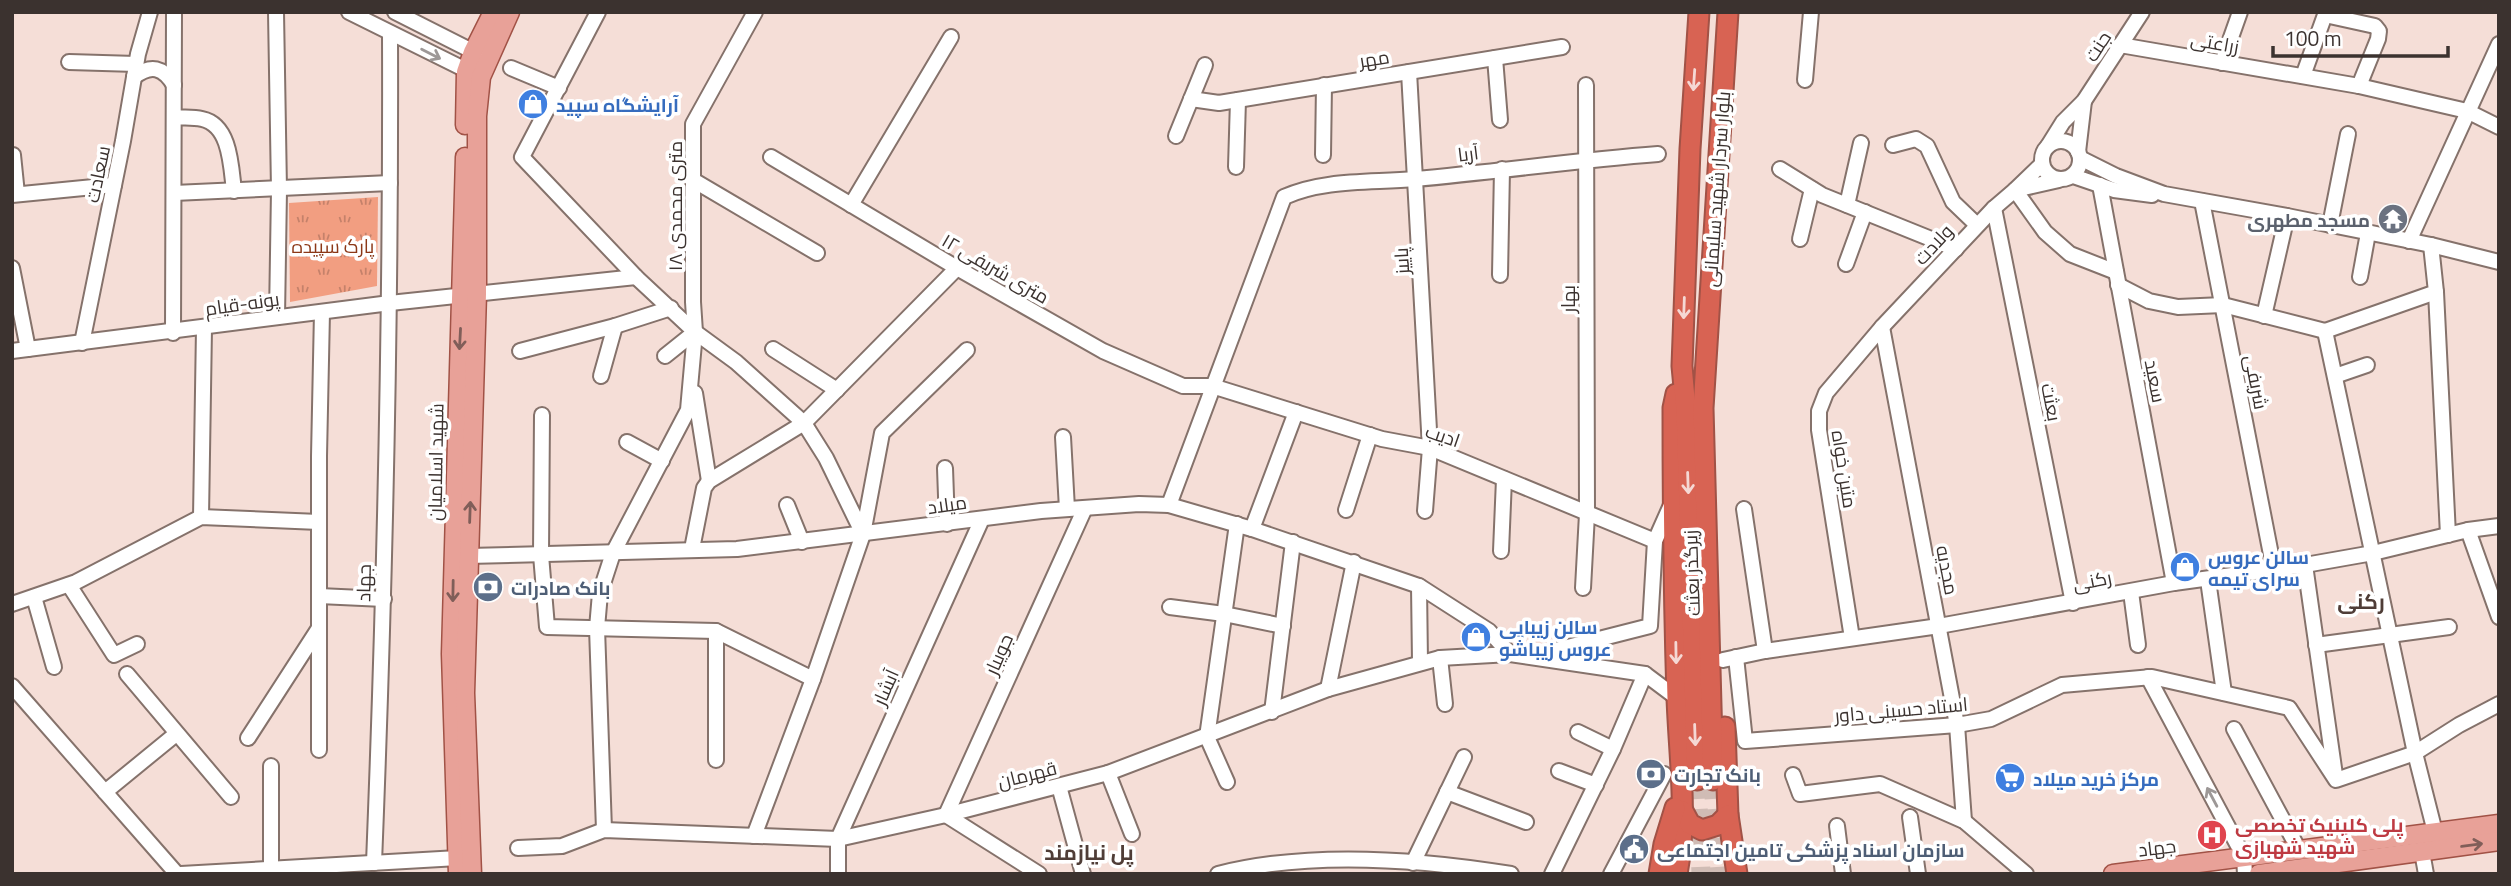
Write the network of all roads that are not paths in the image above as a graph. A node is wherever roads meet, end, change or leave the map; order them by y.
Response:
1 (150, 12) edge
2 (174, 12) edge
3 (276, 12) edge
4 (349, 12) edge
5 (395, 12) edge
6 (494, 12) edge
7 (510, 12) edge
8 (598, 12) edge
9 (755, 12) edge
10 (1699, 12) edge
11 (1727, 12) edge
12 (1811, 12) edge
13 (2240, 12) edge
14 (2140, 13) edge
15 (2326, 13) edge
16 (390, 33) junction
17 (951, 37) dead end
18 (1697, 43) junction
19 (2120, 45) junction
20 (1725, 46) junction
21 (1562, 47) dead end
22 (2498, 50) edge
23 (481, 56) junction
24 (1495, 58) junction
25 (69, 62) dead end
26 (2222, 63) junction
27 (1205, 65) dead end
28 (511, 68) dead end
29 (135, 71) junction
30 (1409, 72) junction
31 (473, 74) junction
32 (2303, 76) junction
33 (1805, 80) dead end
34 (174, 85) junction
35 (1324, 85) junction
36 (1586, 85) dead end
37 (2359, 86) junction
38 (559, 88) junction
39 (1191, 99) junction
40 (1238, 100) junction
41 (2084, 101) junction
42 (2467, 111) junction
43 (174, 117) junction
44 (1500, 120) dead end
45 (2499, 127) edge
46 (2348, 134) dead end
47 (1176, 136) dead end
48 (1861, 143) dead end
49 (1893, 145) dead end
50 (2048, 146) junction
51 (1658, 154) dead end
52 (13, 155) edge
53 (1323, 155) dead end
54 (2079, 155) junction
55 (771, 157) dead end
56 (1586, 159) junction
57 (2042, 164) junction
58 (1236, 167) dead end
59 (1502, 169) junction
60 (1780, 169) dead end
61 (2067, 178) junction
62 (1416, 179) junction
63 (693, 180) junction
64 (390, 183) junction
65 (114, 185) junction
66 (2100, 185) junction
67 (1812, 189) junction
68 (279, 190) junction
69 (2015, 190) junction
70 (234, 191) junction
71 (174, 193) junction
72 (15, 194) edge
73 (2164, 194) junction
74 (2202, 201) junction
75 (851, 205) junction
76 (1847, 205) junction
77 (1994, 208) junction
78 (1865, 212) junction
79 (2287, 216) junction
80 (1977, 225) junction
81 (2330, 225) junction
82 (2368, 233) junction
83 (1800, 239) dead end
84 (2409, 241) junction
85 (2431, 245) junction
86 (1956, 248) junction
87 (817, 253) dead end
88 (2499, 262) edge
89 (1846, 264) dead end
90 (12, 268) edge
91 (957, 268) junction
92 (1500, 275) dead end
93 (636, 277) junction
94 (2360, 277) dead end
95 (2117, 278) junction
96 (2435, 292) junction
97 (470, 295) junction
98 (390, 303) junction
99 (2223, 305) junction
100 (671, 308) junction
101 (323, 312) junction
102 (2264, 316) junction
103 (277, 317) junction
104 (615, 326) junction
105 (1882, 327) junction
106 (204, 328) junction
107 (2325, 331) junction
108 (695, 332) junction
109 (173, 333) junction
110 (82, 343) junction
111 (28, 349) junction
112 (773, 349) dead end
113 (12, 351) edge
114 (520, 351) dead end
115 (967, 351) dead end
116 (665, 356) dead end
117 (2367, 365) dead end
118 (1682, 366) junction
119 (1707, 367) junction
120 (601, 376) dead end
121 (2335, 376) junction
122 (692, 377) junction
123 (1212, 386) junction
124 (837, 390) junction
125 (1296, 412) junction
126 (542, 415) dead end
127 (804, 423) junction
128 (1370, 435) junction
129 (1063, 436) dead end
130 (627, 442) dead end
131 (1430, 448) junction
132 (662, 461) junction
133 (945, 468) dead end
134 (1504, 479) junction
135 (709, 481) junction
136 (1673, 500) junction
137 (787, 505) dead end
138 (1169, 505) junction
139 (1085, 508) junction
140 (1067, 509) junction
141 (1744, 509) dead end
142 (1346, 510) dead end
143 (1425, 511) dead end
144 (1587, 513) junction
145 (201, 517) junction
146 (982, 519) junction
147 (319, 522) junction
148 (947, 524) junction
149 (1245, 526) junction
150 (2499, 526) edge
151 (2468, 530) junction
152 (863, 534) junction
153 (2448, 535) junction
154 (1655, 541) junction
155 (802, 542) junction
156 (1293, 542) junction
157 (692, 549) junction
158 (1501, 551) dead end
159 (613, 553) junction
160 (2373, 553) junction
161 (541, 555) junction
162 (468, 556) junction
163 (1354, 562) junction
164 (2305, 565) junction
165 (2274, 570) junction
166 (2208, 580) junction
167 (2174, 583) junction
168 (69, 585) junction
169 (1419, 586) junction
170 (1583, 589) dead end
171 (2131, 592) junction
172 (2495, 593) edge
173 (319, 596) junction
174 (34, 597) junction
175 (384, 599) junction
176 (2073, 603) junction
177 (12, 604) edge
178 (1170, 607) dead end
179 (1224, 614) junction
180 (2499, 617) edge
181 (1283, 626) junction
182 (1939, 626) junction
183 (2449, 627) dead end
184 (319, 628) junction
185 (597, 628) junction
186 (716, 631) junction
187 (2391, 635) junction
188 (1852, 638) junction
189 (136, 644) dead end
190 (2138, 645) dead end
191 (2316, 645) junction
192 (1765, 651) junction
193 (1510, 654) junction
194 (1531, 656) junction
195 (1440, 658) junction
196 (1730, 659) junction
197 (1420, 663) junction
198 (54, 667) dead end
199 (127, 674) dead end
200 (1645, 674) junction
201 (2147, 677) junction
202 (813, 679) junction
203 (12, 686) edge
204 (1328, 689) junction
205 (2224, 693) junction
206 (1677, 698) junction
207 (1445, 704) dead end
208 (2499, 704) edge
209 (1272, 712) junction
210 (1957, 725) junction
211 (2234, 729) dead end
212 (1578, 732) dead end
213 (176, 734) junction
214 (1207, 737) junction
215 (248, 738) dead end
216 (1614, 749) junction
217 (319, 750) dead end
218 (2415, 753) junction
219 (1464, 757) dead end
220 (716, 760) dead end
221 (271, 766) dead end
222 (1559, 771) dead end
223 (1108, 773) junction
224 (1664, 774) dead end
225 (1793, 775) dead end
226 (2336, 780) junction
227 (1227, 782) dead end
228 (1697, 784) junction
229 (1595, 785) junction
230 (1059, 786) junction
231 (106, 792) junction
232 (1447, 792) junction
233 (231, 797) dead end
234 (1683, 811) junction
235 (946, 815) junction
236 (1728, 815) junction
237 (1910, 817) dead end
238 (1964, 821) junction
239 (1526, 822) dead end
240 (2499, 824) edge
241 (1837, 826) dead end
242 (604, 830) junction
243 (2435, 832) junction
244 (1132, 834) dead end
245 (754, 836) junction
246 (838, 838) junction
247 (2499, 841) edge
248 (1664, 844) junction
249 (518, 848) dead end
250 (2299, 850) junction
251 (2423, 852) junction
252 (374, 863) junction
253 (1413, 863) junction
254 (2245, 865) edge
255 (458, 866) edge
256 (1320, 867) edge
257 (2354, 867) edge
258 (271, 869) junction
259 (249, 872) edge
260 (179, 874) edge
261 (472, 874) edge
262 (838, 874) edge
263 (1039, 874) edge
264 (1083, 874) edge
265 (1218, 874) edge
266 (1511, 874) edge
267 (1552, 874) edge
268 (1611, 874) edge
269 (1649, 874) edge
270 (1659, 874) edge
271 (1677, 874) edge
272 (1737, 874) edge
273 (1843, 874) edge
274 (1918, 874) edge
275 (2026, 874) edge
276 (2113, 874) edge
277 (2259, 874) edge
278 (2426, 874) edge

1 - 29 street, سعادت
2 - 34 street
3 - 68 street
4 - 16 street
5 - 23 street
6 - 23 main road
7 - 23 main road
8 - 38 street
9 - 63 street, ۱۸ متری محمدی
10 - 18 highway, بلوار سردار شهید سلیمانی
11 - 20 highway, بلوار سردار شهید سلیمانی
12 - 33 street
13 - 26 street
14 - 19 street, جنت
15 - 32 street
15 - 37 street
16 -> 31 street
16 - 64 street, جهاد
17 - 75 street
18 - 20 highway
18 -> 118 highway, بلوار سردار شهید سلیمانی
19 - 26 street, زراعتی
19 - 41 street, جنت
20 - 119 highway, بلوار سردار شهید سلیمانی
21 - 24 street, مهر
22 - 42 street
23 - 31 main road, شهید اسلامیان
24 - 30 street, مهر
24 - 44 street
25 - 29 street
26 - 32 street, زراعتی
27 - 39 street
28 - 38 street
29 - 34 street
29 - 65 street, سعادت
30 - 35 street, مهر
30 - 62 street, پاییز
31 - 97 main road, شهید اسلامیان
32 - 37 street, زراعتی
34 - 43 street
35 - 40 street, مهر
35 - 53 street
36 - 56 street, بهار
37 - 42 street, زراعتی
38 - 93 street
39 - 40 street, مهر
39 - 47 street
40 - 58 street
41 - 50 street, جنت
41 - 54 street, جنت
42 - 45 street, زراعتی
42 - 84 street
43 - 70 street
43 - 71 street
46 - 81 street
48 - 76 street
49 - 80 street
50 - 54 street
50 - 57 street
51 - 56 street, آریا
52 - 72 street
54 - 61 street
54 - 73 street
55 - 75 street, ۱۲ متری شریفی
56 - 59 street, آریا
56 - 144 street, بهار
57 - 61 street
57 - 69 street, ولادت
59 - 62 street, آریا
59 - 92 street
60 - 67 street
61 - 66 street
61 - 69 street
62 - 123 street, آریا
62 - 131 street, پاییز
63 - 87 street
63 - 108 street, ۱۸ متری محمدی
64 - 68 street
64 - 98 street, جهاد
65 - 72 street
65 - 110 street, سعادت
66 - 73 street
66 - 95 street, سعید
67 - 76 street
67 - 83 street
68 - 70 street
68 - 103 street
69 - 77 street, ولادت
69 - 95 street
70 - 71 street
71 - 109 street
73 - 74 street
74 - 79 street
74 - 99 street, شریفی
75 - 91 street, ۱۲ متری شریفی
76 - 78 street
77 - 80 street, ولادت
77 - 176 street, بعثت
78 - 86 street
78 - 89 street
79 - 81 street
79 - 102 street
80 - 86 street, ولادت
81 - 82 street
82 - 84 street
82 - 94 street
84 - 85 street
85 - 88 street
85 - 96 street
86 - 105 street, ولادت
90 - 111 street
91 - 123 street, ۱۲ متری شریفی
91 - 124 street
93 - 97 street, پونه-قیام
93 - 100 street
95 - 99 street
95 - 167 street, سعید
96 - 107 street
96 - 153 street
97 - 98 street, پونه-قیام
162 -> 97 main road, شهید اسلامیان
97 -> 255 main road, شهید اسلامیان
98 - 101 street, پونه-قیام
98 - 175 street, جهاد
99 - 102 street
99 - 165 street, شریفی
100 - 104 street
100 - 108 street
101 - 103 street, پونه-قیام
101 - 147 street
102 - 107 street
103 - 106 street, پونه-قیام
104 - 114 street
104 - 120 street
105 - 182 street, مجدیه
105 - 188 street, متین خواه
106 - 109 street, پونه-قیام
106 - 145 street
107 - 121 street
108 - 116 street
108 - 122 street, ۱۸ متری محمدی
108 - 127 street
109 - 110 street, پونه-قیام
110 - 111 street, پونه-قیام
111 - 113 street, پونه-قیام
112 - 124 street
115 - 152 street
117 - 121 street
118 - 136 highway
118 -> 228 highway, زیرگذر بعثت
119 - 196 highway
119 - 228 highway, زیرگذر بعثت
121 - 160 street
122 - 132 street
122 - 135 street
123 - 125 street, ادیب
123 - 138 street
124 - 127 street
125 - 128 street, ادیب
125 - 149 street
126 - 161 street
127 - 135 street
127 - 152 street
128 - 131 street, ادیب
128 - 142 street
129 - 140 street
130 - 132 street
131 - 134 street, ادیب
131 - 143 street, پاییز
132 - 159 street
133 - 148 street
134 - 144 street, ادیب
134 - 158 street
135 - 157 street
136 - 154 street
136 -> 206 highway
137 - 155 street
138 - 139 street, میلاد
138 - 149 street, میلاد
139 - 140 street, میلاد
139 - 235 street, جویبار
140 - 146 street, میلاد
141 - 192 street
144 - 154 street, ادیب
144 - 170 street, بهار
145 - 147 street
145 - 168 street
146 - 148 street, میلاد
146 - 246 street, آبشار
147 - 173 street
148 - 152 street, میلاد
149 - 156 street, میلاد
149 - 179 street
150 - 151 street, رکنی
151 - 153 street, رکنی
151 - 172 street
152 - 155 street, میلاد
152 - 202 street
153 - 160 street, رکنی
154 - 194 street
155 - 157 street, میلاد
156 - 163 street, میلاد
156 - 181 street
157 - 159 street, میلاد
159 - 161 street, میلاد
159 - 185 street
160 - 164 street, رکنی
160 - 187 street
161 - 162 street, میلاد
161 - 185 street
162 - 261 main road, شهید اسلامیان
163 - 169 street, میلاد
163 - 204 street
164 - 165 street, رکنی
164 - 191 street
165 - 166 street, رکنی
166 - 167 street, رکنی
166 - 205 street
167 - 171 street, رکنی
168 - 174 street
168 - 189 street
169 - 193 street, میلاد
169 - 197 street
171 - 176 street, رکنی
171 - 190 street
172 - 180 street
173 - 175 street
173 - 184 street
174 - 177 street
174 - 198 street
175 - 252 street, جهاد
176 - 182 street, رکنی
178 - 179 street
179 - 181 street
179 - 214 street
181 - 209 street
182 - 188 street, رکنی
182 - 210 street, مجدیه
183 - 187 street
184 - 215 street
184 - 217 street
185 - 186 street
185 - 242 street
186 - 202 street
186 - 220 street
187 - 191 street
187 - 218 street
188 - 192 street, رکنی
191 - 226 street
192 - 196 street, رکنی
193 - 194 street, قهرمان
193 - 195 street, قهرمان
194 - 200 street, قهرمان
195 - 197 street, قهرمان
195 - 207 street
196 - 210 street, استاد حسینی داور
196 - 236 highway
197 - 204 street, قهرمان
199 - 213 street
200 - 206 street
200 - 216 street
201 - 205 street, استاد حسینی داور
201 - 210 street, استاد حسینی داور
254 -> 201 street
202 - 245 street
203 - 231 street
204 - 209 street, قهرمان
205 - 226 street, استاد حسینی داور
206 - 228 highway
208 - 218 street
209 - 214 street, قهرمان
210 - 238 street, مجدیه
211 - 250 street
212 - 216 street
213 - 231 street
213 - 233 street
214 - 223 street, قهرمان
214 - 227 street
216 - 229 street
218 - 226 street
218 - 243 street
219 - 232 street
221 - 258 street
222 - 229 street
223 - 230 street, قهرمان
223 - 244 street
224 - 268 street
225 - 238 street
228 - 234 highway
228 - 248 highway
229 - 267 street
230 - 235 street, قهرمان
230 - 264 street
231 - 260 street
232 - 239 street
232 - 253 street
234 - 236 highway
234 - 271 highway
235 - 246 street, قهرمان
235 - 263 street
236 - 272 highway
237 - 274 street
238 - 275 street
240 - 243 main road, جهاد
241 - 273 street
242 - 245 street, قهرمان
242 - 249 street, قهرمان
243 - 250 main road, جهاد
245 - 246 street, قهرمان
246 - 262 street, آبشار
251 -> 247 main road
248 - 269 street
248 - 270 highway
250 - 254 main road, جهاد
251 - 257 main road
251 - 278 street
252 - 255 street
252 - 258 street
253 - 256 street
253 - 266 street
254 - 276 main road, جهاد
256 - 265 street
257 - 277 main road
258 - 259 street
259 - 260 street

